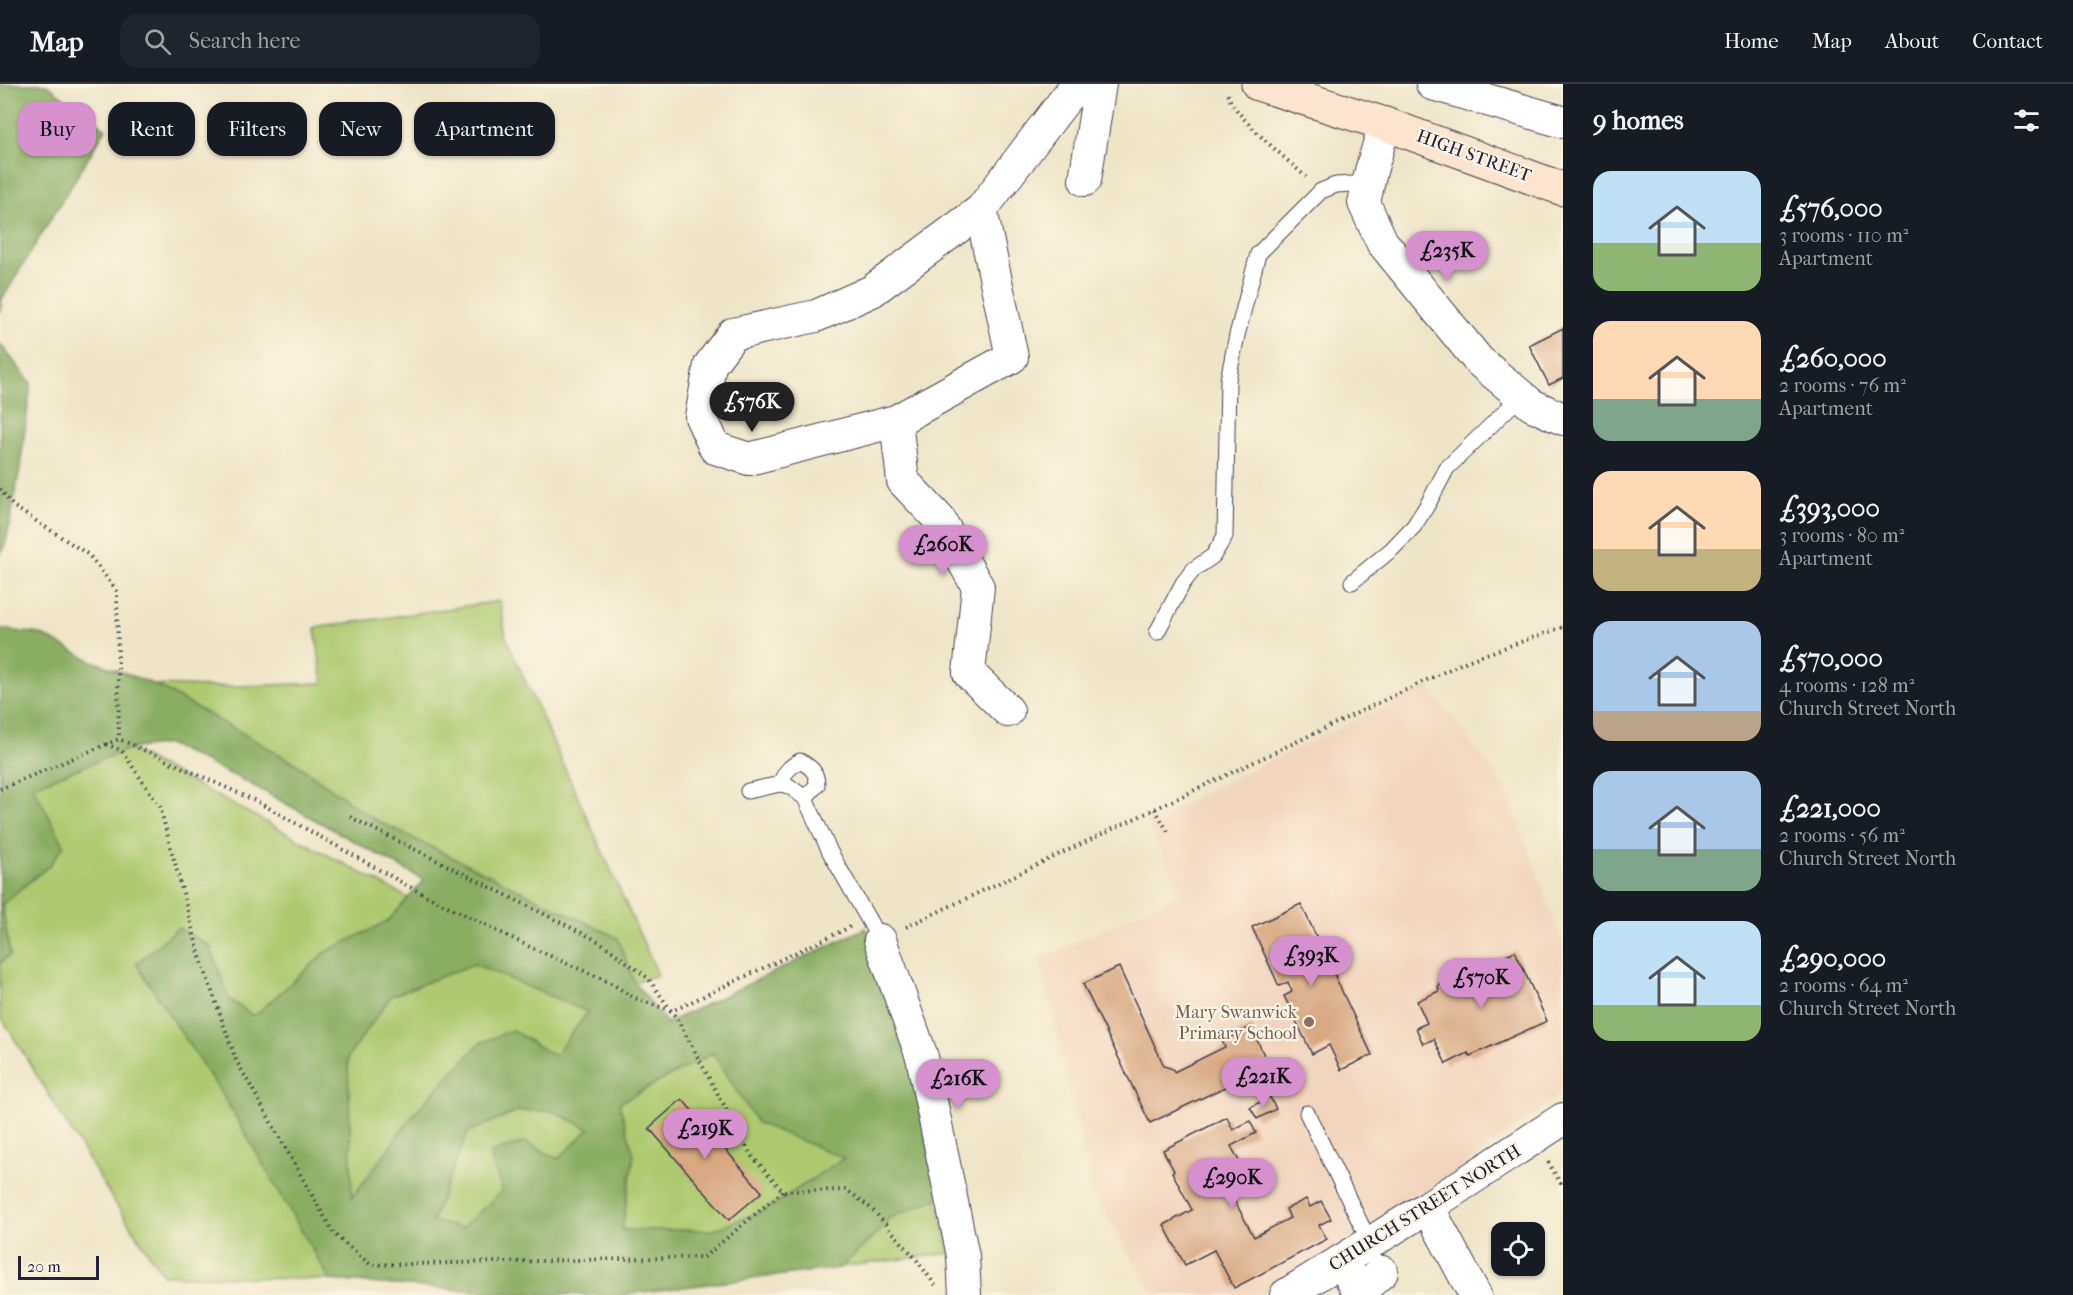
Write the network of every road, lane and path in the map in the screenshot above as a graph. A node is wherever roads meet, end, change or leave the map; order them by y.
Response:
1 (1077, 84) edge
2 (1100, 84) edge
3 (1226, 84) edge
4 (1258, 84) edge
5 (1432, 84) edge
6 (1563, 122) edge
7 (1385, 124) junction
8 (1086, 180) dead end
9 (1369, 183) junction
10 (1563, 189) edge
11 (1321, 191) junction
12 (981, 210) junction
13 (1521, 396) junction
14 (1563, 419) edge
15 (896, 421) junction
16 (0, 489) edge
17 (1352, 582) dead end
18 (1563, 627) edge
19 (1157, 632) dead end
20 (1008, 711) dead end
21 (119, 739) junction
22 (106, 744) junction
23 (780, 784) junction
24 (0, 789) edge
25 (748, 791) dead end
26 (805, 798) junction
27 (1155, 809) junction
28 (350, 817) dead end
29 (1168, 832) dead end
30 (875, 928) junction
31 (672, 1011) junction
32 (1307, 1113) dead end
33 (1563, 1119) edge
34 (783, 1191) junction
35 (1428, 1207) junction
36 (1370, 1243) junction
37 (1341, 1261) junction
38 (1382, 1272) dead end
39 (950, 1290) edge
40 (1286, 1295) edge
41 (1475, 1295) edge

1 - 12 street
2 - 8 street
3 - 11 path
4 - 7 main road, HIGH STREET
5 - 6 street
7 - 9 street
7 - 10 main road, HIGH STREET
9 - 11 lane
9 - 13 street
11 - 19 lane
12 - 15 street
12 - 15 street
13 - 14 street
13 - 17 lane
15 - 20 street
16 - 21 path
18 - 27 path
21 - 22 path
21 - 31 path
22 - 24 path
22 - 34 path
23 - 25 lane
23 - 26 lane
23 - 26 lane
26 - 30 lane
27 - 29 path
27 - 30 path
28 - 31 path
30 - 31 path
30 - 39 street
31 - 34 path
32 - 36 lane
33 - 35 street, CHURCH STREET NORTH
34 - 39 path
35 - 36 street, CHURCH STREET NORTH
35 - 41 street
36 - 37 street, CHURCH STREET NORTH
37 - 38 street
37 - 40 street, CHURCH STREET NORTH

